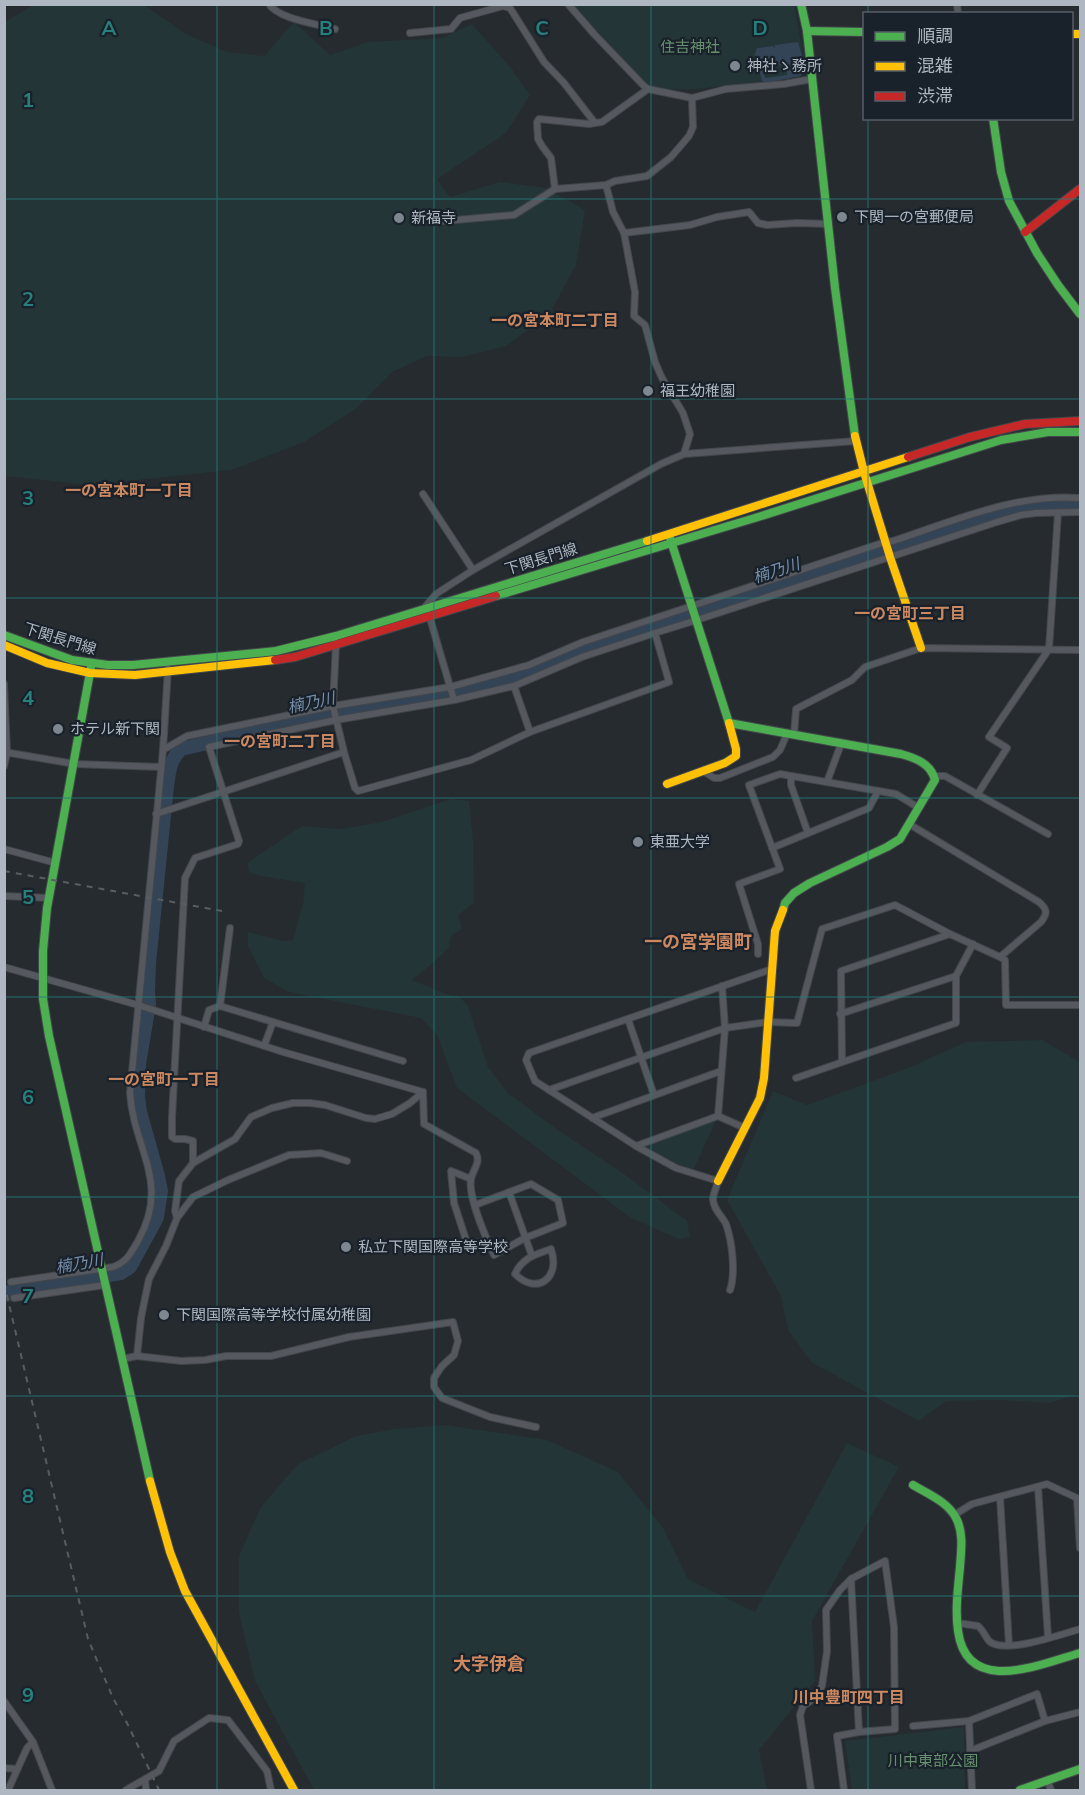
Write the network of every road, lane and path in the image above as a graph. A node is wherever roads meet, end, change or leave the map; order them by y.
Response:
1 (269, 4) edge
2 (568, 4) edge
3 (801, 4) edge
4 (335, 29) dead end
5 (807, 31) junction
6 (863, 32) edge
7 (410, 33) dead end
8 (812, 79) junction
9 (648, 89) junction
10 (692, 98) junction
11 (993, 120) edge
12 (596, 123) junction
13 (606, 185) junction
14 (555, 189) junction
15 (1080, 189) edge
16 (444, 221) dead end
17 (829, 224) junction
18 (1026, 232) junction
19 (624, 233) junction
20 (1080, 314) edge
21 (1080, 421) edge
22 (1080, 432) edge
23 (856, 441) junction
24 (684, 454) junction
25 (864, 472) junction
26 (867, 482) junction
27 (423, 494) dead end
28 (1080, 498) edge
29 (1080, 512) edge
30 (1058, 513) junction
31 (670, 538) junction
32 (886, 543) junction
33 (889, 555) junction
34 (473, 570) junction
35 (693, 606) junction
36 (426, 612) junction
37 (697, 619) junction
38 (655, 633) junction
39 (4, 635) edge
40 (336, 636) junction
41 (4, 645) edge
42 (336, 645) junction
43 (921, 648) junction
44 (1049, 649) junction
45 (1080, 650) edge
46 (169, 662) junction
47 (91, 669) junction
48 (168, 672) junction
49 (4, 684) edge
50 (514, 686) junction
51 (450, 687) junction
52 (454, 700) junction
53 (333, 706) junction
54 (336, 720) junction
55 (729, 723) junction
56 (530, 732) junction
57 (790, 734) junction
58 (841, 744) junction
59 (163, 750) junction
60 (6, 752) edge
61 (344, 752) junction
62 (75, 764) junction
63 (4, 766) edge
64 (161, 767) junction
65 (703, 771) junction
66 (791, 776) junction
67 (934, 776) junction
68 (827, 782) junction
69 (666, 784) dead end
70 (878, 791) junction
71 (223, 793) junction
72 (977, 795) junction
73 (919, 808) junction
74 (156, 814) junction
75 (909, 824) junction
76 (808, 833) junction
77 (1048, 834) dead end
78 (772, 848) junction
79 (4, 849) edge
80 (56, 864) junction
81 (4, 896) edge
82 (49, 898) junction
83 (230, 928) dead end
84 (950, 934) junction
85 (973, 944) junction
86 (758, 954) dead end
87 (1000, 957) junction
88 (4, 967) edge
89 (772, 969) junction
90 (956, 976) junction
91 (43, 978) junction
92 (722, 986) junction
93 (138, 1005) junction
94 (1080, 1005) edge
95 (220, 1006) junction
96 (840, 1014) junction
97 (177, 1018) junction
98 (273, 1022) junction
99 (629, 1022) dead end
100 (767, 1022) junction
101 (204, 1027) junction
102 (725, 1028) junction
103 (264, 1046) junction
104 (641, 1058) junction
105 (403, 1061) dead end
106 (842, 1062) junction
107 (721, 1071) junction
108 (796, 1078) dead end
109 (549, 1090) junction
110 (423, 1092) junction
111 (654, 1095) junction
112 (718, 1116) junction
113 (592, 1118) junction
114 (745, 1128) junction
115 (636, 1146) junction
116 (347, 1161) dead end
117 (193, 1163) junction
118 (471, 1179) junction
119 (718, 1181) junction
120 (509, 1192) junction
121 (475, 1205) junction
122 (177, 1218) junction
123 (525, 1238) junction
124 (487, 1239) junction
125 (532, 1256) junction
126 (102, 1269) junction
127 (11, 1282) dead end
128 (105, 1285) junction
129 (730, 1290) dead end
130 (14, 1298) tunnel mouth
131 (137, 1356) junction
132 (122, 1359) junction
133 (536, 1427) dead end
134 (913, 1485) dead end
135 (1038, 1487) junction
136 (1000, 1497) junction
137 (1079, 1498) edge
138 (954, 1515) junction
139 (1080, 1548) edge
140 (851, 1579) junction
141 (958, 1623) junction
142 (1080, 1629) edge
143 (1048, 1637) junction
144 (1009, 1645) junction
145 (1080, 1653) edge
146 (4, 1701) edge
147 (1080, 1712) edge
148 (969, 1721) junction
149 (1045, 1721) junction
150 (914, 1726) dead end
151 (859, 1732) junction
152 (33, 1742) junction
153 (970, 1751) junction
154 (4, 1768) edge
155 (17, 1768) junction
156 (1080, 1769) edge
157 (146, 1780) junction
158 (1047, 1780) junction
159 (8, 1791) edge
160 (52, 1791) edge
161 (126, 1791) edge
162 (146, 1791) edge
163 (271, 1791) edge
164 (294, 1791) edge
165 (811, 1791) edge
166 (844, 1791) edge
167 (972, 1791) edge
168 (1020, 1791) edge
169 (1052, 1791) edge

1 - 4 street
2 - 9 street
3 - 5 street
5 - 6 street
5 - 8 street
7 - 12 street
8 - 10 street
8 - 17 street
9 - 10 street
9 - 12 street
10 - 13 street
11 - 18 street
12 - 14 street
13 - 14 street
13 - 19 street
14 - 16 street
15 - 18 street
17 - 19 street
17 - 23 street
18 - 20 street
19 - 24 street
21 - 25 street, 下関長門線
22 - 26 street, 下関長門線
23 - 24 street
23 - 25 street
24 - 34 street
25 - 26 street
25 - 31 street, 下関長門線
26 - 31 street, 下関長門線
26 - 32 street
27 - 34 street
28 - 32 street
29 - 30 street
30 - 33 street
30 - 44 street
31 - 35 street
31 - 36 street, 下関長門線
32 - 33 street
32 - 35 street
33 - 37 street
33 - 43 street
34 - 36 street
35 - 37 street
35 - 51 street
36 - 40 street, 下関長門線
36 - 42 street, 下関長門線
36 - 51 street
37 - 38 street
37 - 55 street
38 - 50 street
38 - 56 street
39 - 47 street, 下関長門線
40 - 42 street
40 - 46 street, 下関長門線
41 - 47 street, 下関長門線
42 - 48 street, 下関長門線
42 - 53 street
43 - 44 street
43 - 57 street
44 - 45 street
44 - 72 street
46 - 47 street, 下関長門線
46 - 48 street
47 - 48 street, 下関長門線
47 - 62 street
48 - 59 street
49 - 60 street
50 - 52 street
50 - 56 street
51 - 52 street
51 - 53 street
52 - 54 street
53 - 54 street
53 - 59 street
54 - 61 street
54 - 71 street
55 - 57 street
55 - 65 street
56 - 61 street
57 - 58 street
57 - 65 street
58 - 67 street
58 - 68 street
59 - 64 street
60 - 62 street
60 - 63 street
61 - 71 street
62 - 64 street
62 - 80 street
64 - 74 street
65 - 69 street
66 - 68 street
66 - 76 street
66 - 78 street
67 - 72 street
67 - 73 street
68 - 70 street
70 - 73 street
70 - 76 street
71 - 74 street
71 - 97 street
72 - 77 street
73 - 75 street
74 - 93 street
75 - 87 street
75 - 89 street
76 - 78 street
78 - 86 street
79 - 80 street
80 - 82 street
81 - 82 street
82 - 91 street
83 - 95 street
84 - 85 street
84 - 96 street
84 - 100 street
85 - 87 street
85 - 90 street
87 - 94 street
88 - 91 street
89 - 92 street
89 - 100 street
90 - 96 street
90 - 106 street
91 - 93 street
91 - 126 street
92 - 102 street
92 - 109 street
93 - 97 street
93 - 126 street
95 - 98 street
95 - 101 street
96 - 106 street
97 - 101 street
97 - 117 street
98 - 103 street
98 - 105 street
99 - 104 street
100 - 102 street
100 - 114 street
101 - 103 street
102 - 104 street
102 - 107 street
103 - 110 street
104 - 109 street
104 - 111 street
106 - 108 street
107 - 111 street
107 - 112 street
109 - 113 street
110 - 117 street
110 - 118 street
111 - 113 street
112 - 114 street
112 - 115 street
113 - 115 street
114 - 119 street
115 - 119 street
116 - 122 street
117 - 122 street
118 - 121 street
118 - 124 street
119 - 129 street
120 - 121 street
120 - 123 street
120 - 123 street
121 - 124 street
122 - 131 street
123 - 124 street
123 - 125 street
125 - 125 street
126 - 127 street
126 - 128 street
128 - 130 street
128 - 132 street
131 - 132 street
131 - 133 street
132 - 164 street
134 - 138 street
135 - 136 street
135 - 137 street
135 - 143 street
136 - 138 street
136 - 144 street
137 - 139 street
138 - 141 street
140 - 151 street
140 - 151 street
140 - 165 street
141 - 144 street
141 - 145 street
142 - 143 street
143 - 144 street
146 - 152 street
147 - 149 street
148 - 149 street
148 - 150 street
148 - 153 street
149 - 153 street
151 - 166 street
152 - 155 street
152 - 160 street
153 - 167 street
154 - 155 street
155 - 159 street
156 - 158 street
157 - 161 street
157 - 162 street
157 - 163 street
158 - 168 street
158 - 169 street

